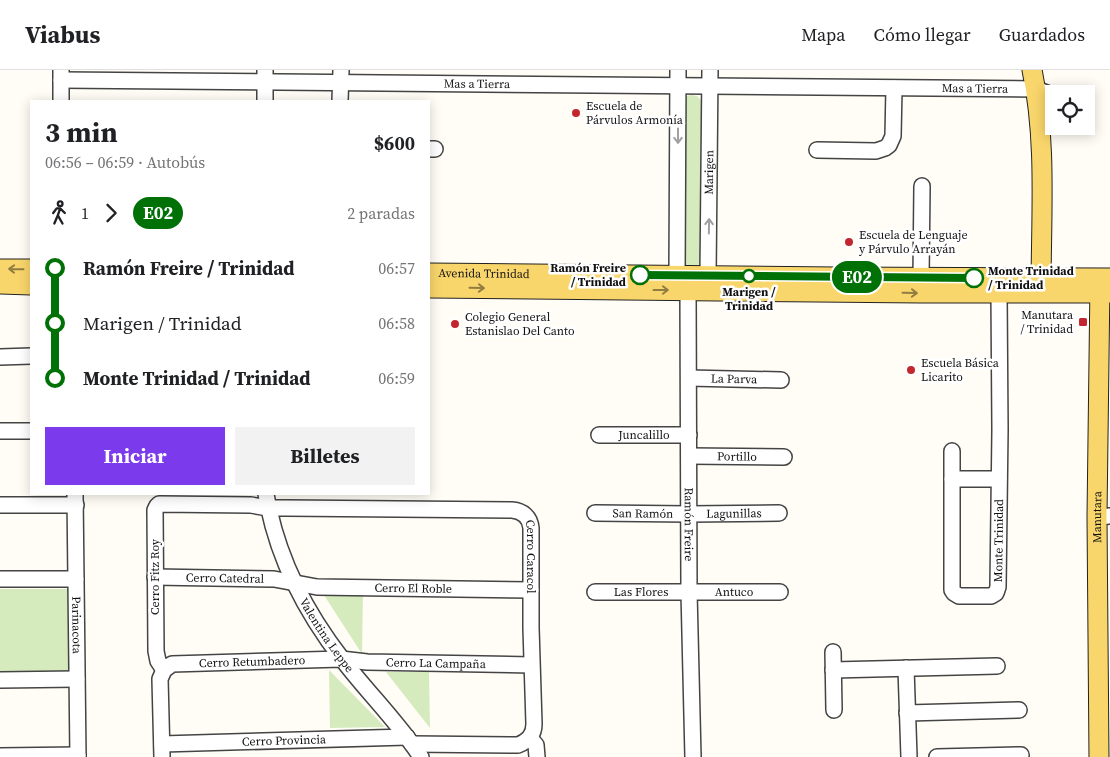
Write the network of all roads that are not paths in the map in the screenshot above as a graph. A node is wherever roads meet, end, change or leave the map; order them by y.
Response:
1 (678, 70) edge
2 (710, 70) edge
3 (1032, 70) edge
4 (61, 75) edge
5 (265, 76) edge
6 (341, 76) edge
7 (405, 77) edge
8 (678, 86) junction
9 (710, 86) junction
10 (894, 88) junction
11 (1045, 92) edge
12 (61, 100) edge
13 (265, 100) edge
14 (340, 100) edge
15 (816, 150) dead end
16 (922, 186) dead end
17 (0, 269) edge
18 (30, 269) edge
19 (430, 273) edge
20 (677, 275) junction
21 (708, 275) junction
22 (922, 278) junction
23 (0, 284) edge
24 (30, 285) edge
25 (1041, 286) junction
26 (1105, 286) edge
27 (430, 288) edge
28 (688, 290) junction
29 (999, 293) junction
30 (30, 356) edge
31 (0, 357) edge
32 (688, 378) junction
33 (781, 380) dead end
34 (0, 431) edge
35 (30, 431) edge
36 (599, 434) dead end
37 (689, 435) junction
38 (952, 451) dead end
39 (689, 456) junction
40 (784, 456) dead end
41 (952, 479) junction
42 (999, 479) junction
43 (76, 499) edge
44 (267, 501) edge
45 (0, 505) edge
46 (595, 513) dead end
47 (779, 513) dead end
48 (689, 514) junction
49 (1103, 516) edge
50 (156, 577) junction
51 (76, 578) junction
52 (0, 579) edge
53 (295, 583) junction
54 (531, 590) junction
55 (595, 592) dead end
56 (689, 592) junction
57 (780, 592) dead end
58 (832, 652) dead end
59 (342, 659) junction
60 (531, 665) junction
61 (997, 666) dead end
62 (906, 668) junction
63 (164, 670) junction
64 (833, 670) junction
65 (77, 679) junction
66 (0, 680) edge
67 (1104, 689) edge
68 (834, 710) dead end
69 (1019, 710) dead end
70 (908, 713) junction
71 (530, 738) junction
72 (413, 746) edge
73 (162, 751) edge
74 (1021, 755) dead end
75 (0, 756) edge
76 (78, 756) edge
77 (538, 757) edge
78 (693, 757) edge
79 (909, 757) edge
80 (937, 757) edge
81 (1099, 757) edge

1 - 8 street
2 - 9 street, Marigen
3 - 11 main road
4 - 5 street, Mas a Tierra
4 - 12 street
5 - 6 street, Mas a Tierra
5 - 13 street
6 - 7 street, Mas a Tierra
6 - 14 street
7 - 8 street, Mas a Tierra
8 - 9 street, Mas a Tierra
8 -> 20 street
9 - 10 street, Mas a Tierra
21 -> 9 street, Marigen
10 - 11 street, Mas a Tierra
10 - 15 street
11 - 25 main road
16 - 22 street
18 -> 17 main road
19 - 20 main road, Avenida Trinidad
20 - 21 main road, Avenida Trinidad
20 - 28 street
21 - 22 main road, Avenida Trinidad
21 - 28 street
22 - 25 main road, Avenida Trinidad
23 - 24 main road
25 - 26 main road, Avenida Trinidad
25 - 29 main road, Avenida Trinidad
26 - 49 main road, Manutara
27 -> 28 main road, Avenida Trinidad
28 -> 29 main road, Avenida Trinidad
28 - 32 street, Ramón Freire
29 - 42 street, Monte Trinidad
30 - 31 street
32 - 33 street, La Parva
32 - 37 street, Ramón Freire
34 - 35 street
36 - 37 street, Juncalillo
37 - 39 street, Ramón Freire
38 - 41 street, Monte Trinidad
39 - 40 street, Portillo
39 - 48 street, Ramón Freire
41 - 42 street
41 - 42 street, Monte Trinidad
43 - 45 street
43 - 51 street, Parinacota
44 - 50 street, Cerro Fitz Roy
44 - 53 street, Valentina Leppe
44 - 54 street, Cerro Caracol
46 - 48 street, San Ramón
47 - 48 street, Lagunillas
48 - 56 street, Ramón Freire
49 - 67 main road, Manutara
50 - 53 street, Cerro Catedral
50 - 63 street, Cerro Fitz Roy
51 - 52 street
51 - 65 street, Parinacota
53 - 54 street, Cerro El Roble
53 - 59 street, Valentina Leppe
54 - 60 street, Cerro Caracol
55 - 56 street, Las Flores
56 - 57 street, Antuco
56 - 78 street, Ramón Freire
58 - 64 street
59 - 60 street, Cerro La Campaña
59 - 63 street, Cerro Retumbadero
59 - 72 street, Valentina Leppe
60 - 71 street, Cerro Caracol
61 - 62 street
62 - 64 street
62 - 70 street
63 - 73 street, Cerro Fitz Roy
64 - 68 street
65 - 66 street
65 - 76 street, Parinacota
67 - 81 main road, Manutara
69 - 70 street
70 - 79 street
71 - 72 street
71 - 77 street
72 - 73 street, Cerro Provincia
74 - 80 street
75 - 76 street

